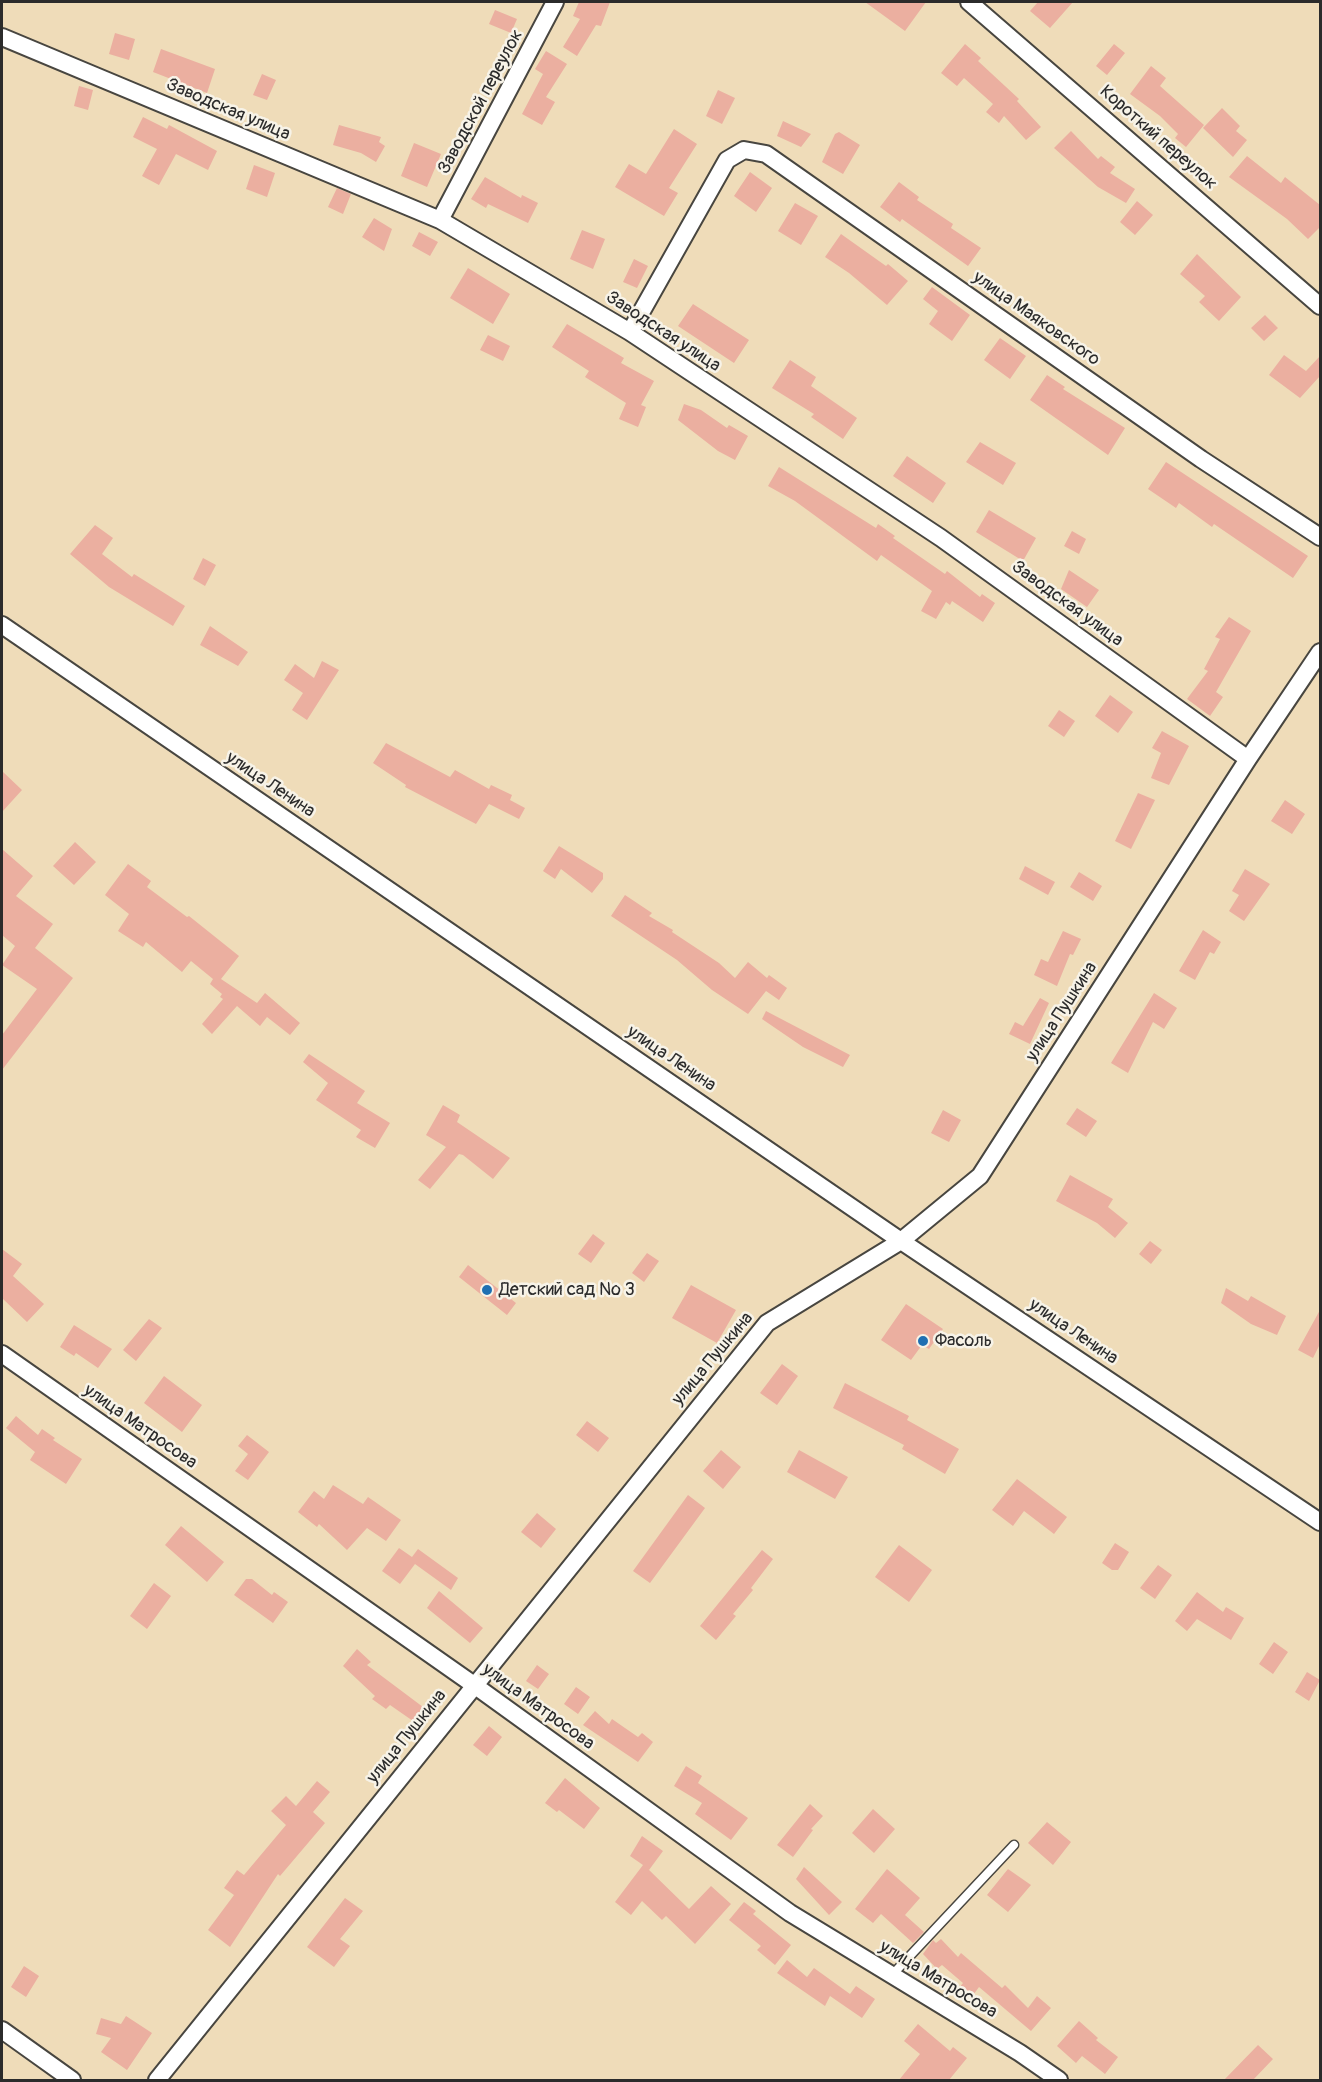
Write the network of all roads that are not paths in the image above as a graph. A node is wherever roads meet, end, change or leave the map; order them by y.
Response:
1 (555, 2) edge
2 (969, 2) edge
3 (2, 37) edge
4 (440, 220) junction
5 (1320, 306) edge
6 (630, 332) junction
7 (1320, 537) edge
8 (2, 625) edge
9 (1320, 652) edge
10 (1248, 759) junction
11 (901, 1241) junction
12 (2, 1354) edge
13 (1320, 1522) edge
14 (474, 1685) junction
15 (1014, 1845) dead end
16 (892, 1976) junction
17 (2, 2030) edge
18 (72, 2080) edge
19 (157, 2080) edge
20 (1059, 2080) edge

1 - 4 street, Заводской переулок
2 - 5 street, Короткий переулок
3 - 4 street, Заводская улица
4 - 6 street, Заводская улица
6 - 7 street, улица Маяковского
6 - 10 street, Заводская улица
8 - 11 street, улица Ленина
9 - 10 street, улица Пушкина
10 - 11 street, улица Пушкина
11 - 13 street, улица Ленина
11 - 14 street, улица Пушкина
12 - 14 street, улица Матросова
14 - 16 street, улица Матросова
14 - 19 street, улица Пушкина
15 - 16 lane
16 - 20 street, улица Матросова
17 - 18 street

